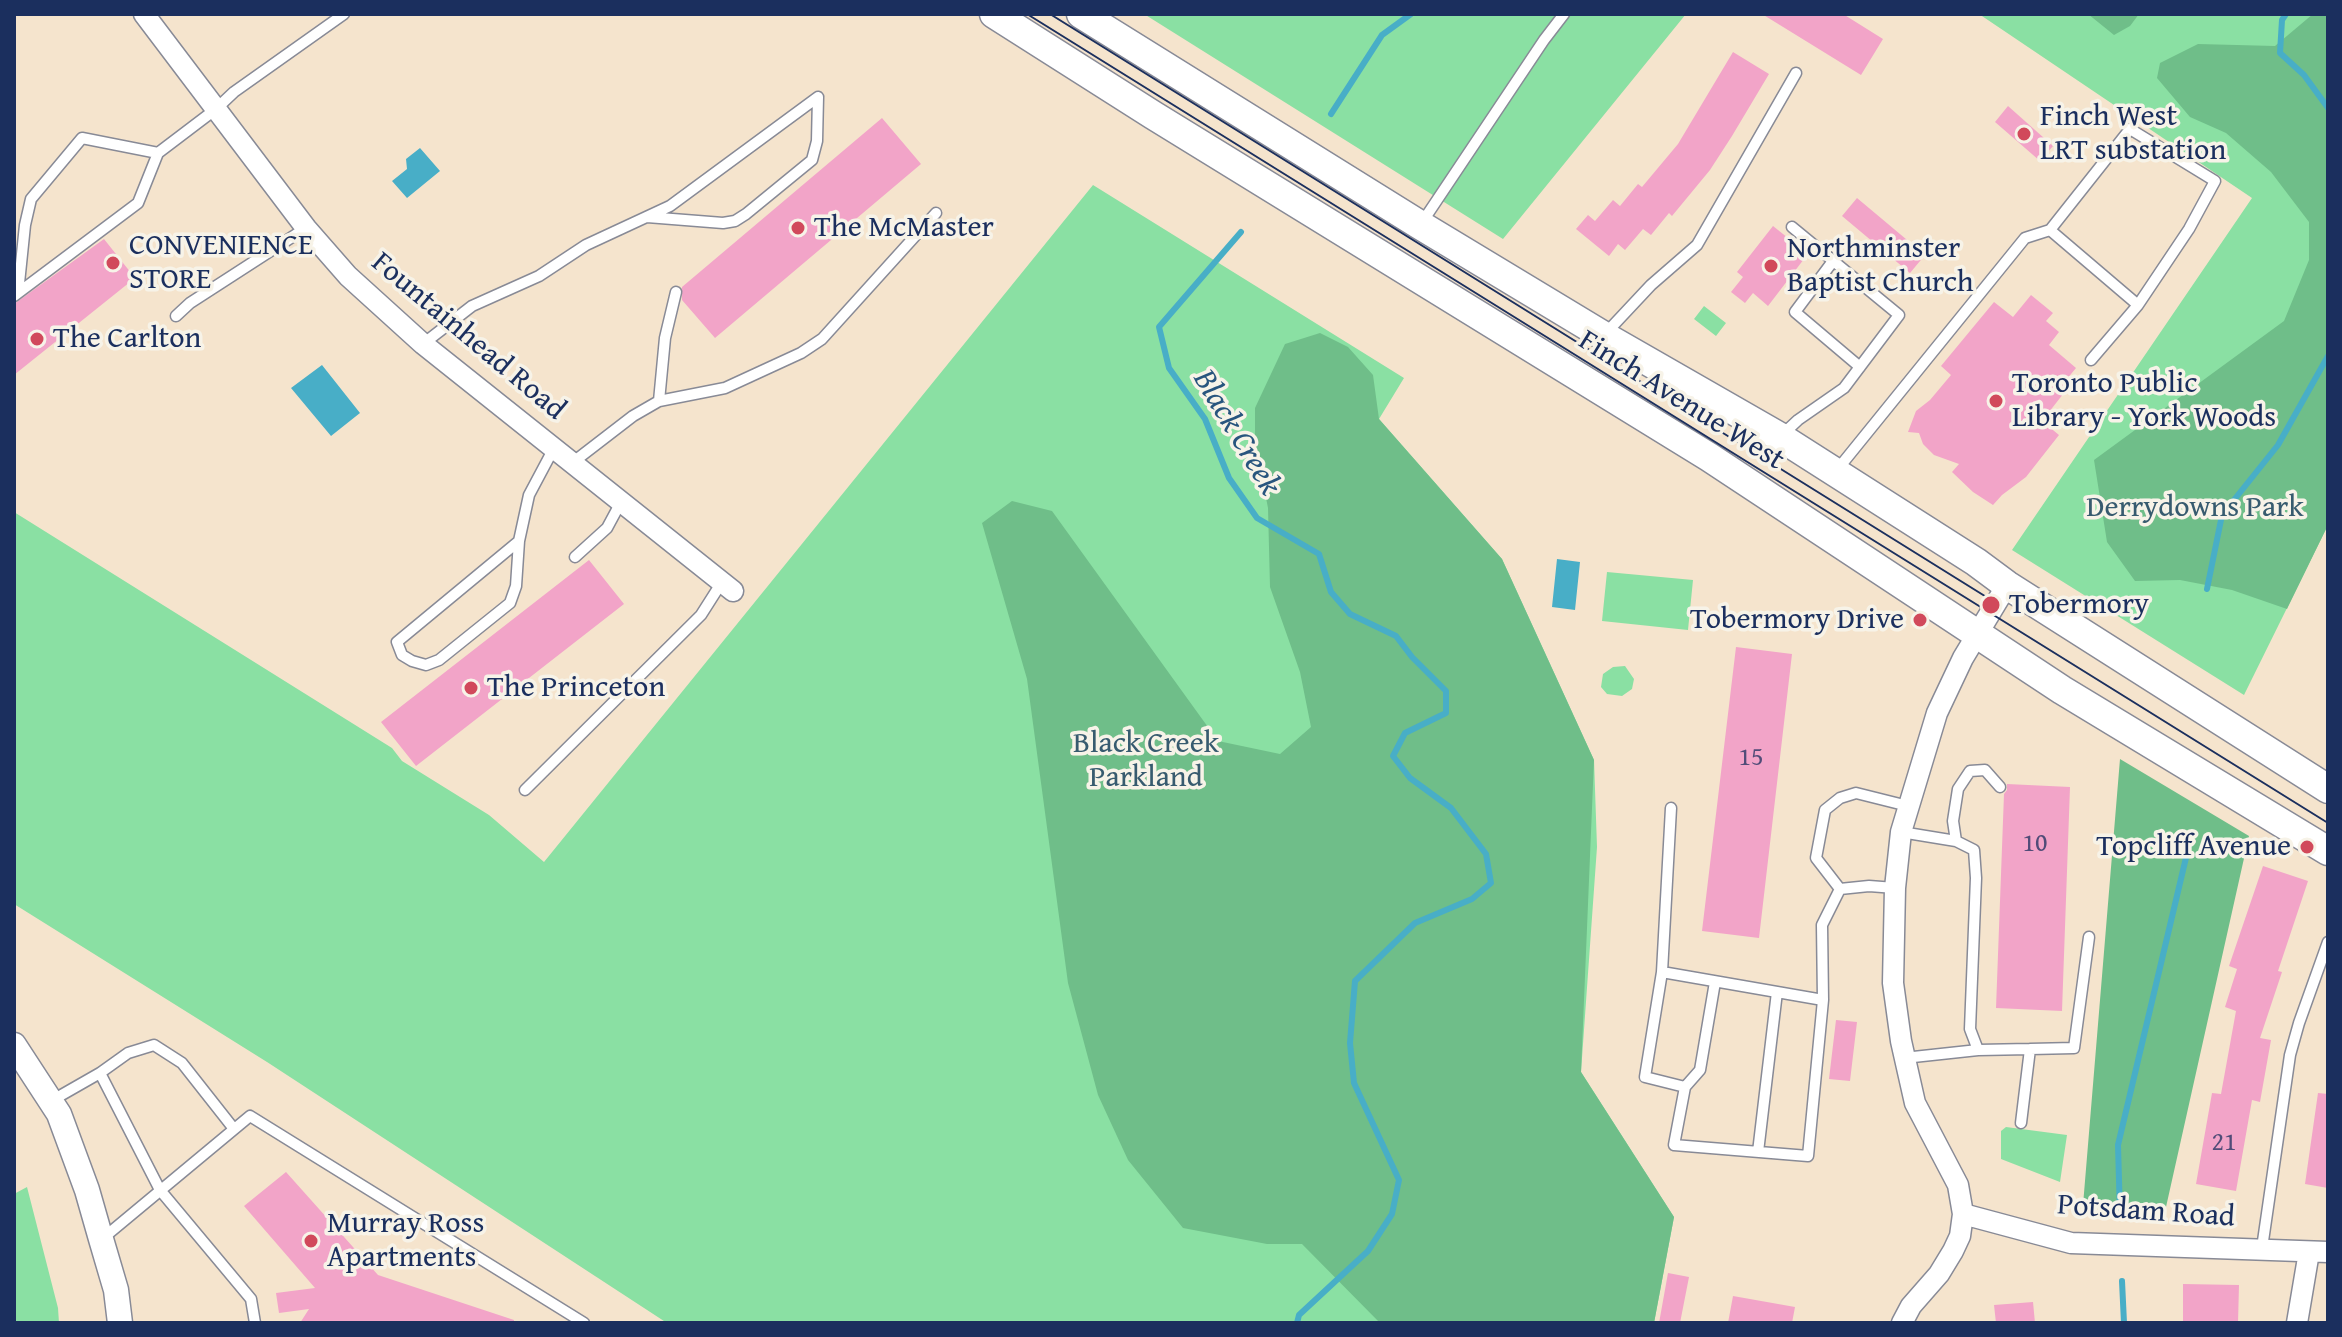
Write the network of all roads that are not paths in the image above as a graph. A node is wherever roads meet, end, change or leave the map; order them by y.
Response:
1 (144, 14) edge
2 (344, 14) edge
3 (994, 14) edge
4 (1081, 14) edge
5 (1564, 14) edge
6 (1796, 73) dead end
7 (216, 109) junction
8 (158, 153) junction
9 (936, 213) dead end
10 (646, 217) junction
11 (1420, 225) junction
12 (1792, 227) dead end
13 (306, 228) junction
14 (2050, 230) junction
15 (1833, 261) junction
16 (676, 292) dead end
17 (16, 294) edge
18 (2138, 305) junction
19 (176, 316) dead end
20 (1604, 336) junction
21 (423, 344) junction
22 (2091, 360) dead end
23 (1860, 367) junction
24 (659, 401) junction
25 (1780, 437) junction
26 (554, 448) junction
27 (572, 463) junction
28 (1836, 472) junction
29 (621, 502) junction
30 (519, 541) junction
31 (575, 557) dead end
32 (2007, 585) junction
33 (728, 587) joint
34 (1977, 633) junction
35 (2000, 787) dead end
36 (2328, 789) edge
37 (525, 790) dead end
38 (1908, 806) junction
39 (1671, 808) dead end
40 (1901, 832) junction
41 (1956, 841) junction
42 (2328, 851) edge
43 (1895, 888) junction
44 (1840, 889) junction
45 (2089, 937) dead end
46 (2328, 942) edge
47 (1662, 972) junction
48 (1715, 982) junction
49 (1777, 992) junction
50 (1823, 1000) junction
51 (14, 1045) edge
52 (2030, 1049) junction
53 (1978, 1050) junction
54 (1904, 1058) junction
55 (100, 1073) junction
56 (1685, 1087) junction
57 (51, 1101) junction
58 (2021, 1123) dead end
59 (234, 1129) junction
60 (1758, 1152) junction
61 (160, 1190) junction
62 (1963, 1214) junction
63 (101, 1239) junction
64 (2262, 1248) junction
65 (2318, 1252) edge
66 (120, 1323) edge
67 (255, 1323) edge
68 (584, 1323) edge
69 (1902, 1323) edge
70 (2297, 1323) edge

1 - 7 street, Fountainhead Road
2 - 7 lane
3 - 34 main road, Finch Avenue West
4 - 11 main road, Finch Avenue West
5 - 11 lane
6 - 20 lane
7 - 8 lane
7 - 13 street, Fountainhead Road
8 - 17 lane
8 - 17 lane
9 - 24 lane
10 - 10 lane
10 - 21 lane
11 - 20 main road, Finch Avenue West
12 - 15 lane
13 - 19 lane
13 - 21 street, Fountainhead Road
14 - 18 lane
14 - 18 lane
14 - 28 lane
15 - 23 lane
15 - 23 lane
16 - 24 lane
18 - 22 lane
20 - 25 main road, Finch Avenue West
21 - 26 street, Fountainhead Road
23 - 25 lane
24 - 27 lane
25 - 28 main road, Finch Avenue West
26 - 27 street, Fountainhead Road
26 - 30 lane
27 - 29 street, Fountainhead Road
28 - 32 main road, Finch Avenue West
29 - 31 lane
29 - 33 street, Fountainhead Road
30 - 30 lane
32 - 34 street
32 - 36 main road, Finch Avenue West
33 - 37 lane
34 - 38 street
34 - 42 main road, Finch Avenue West
35 - 41 lane
38 - 40 street
38 - 44 lane
39 - 47 lane
40 - 41 lane
40 - 43 street
41 - 53 lane
43 - 44 lane
43 - 54 street
44 - 50 lane
45 - 52 lane
46 - 64 lane
47 - 48 lane
47 - 56 lane
48 - 49 lane
48 - 56 lane
49 - 50 lane
49 - 60 lane
50 - 60 lane
51 - 57 street
52 - 53 lane
52 - 58 lane
53 - 54 lane
54 - 62 street
55 - 57 lane
55 - 59 lane
55 - 61 lane
56 - 60 lane
57 - 63 street
59 - 61 lane
59 - 68 lane
61 - 63 lane
61 - 67 lane
62 - 64 street, Potsdam Road
62 - 69 street
63 - 66 street
64 - 65 street, Potsdam Road
65 - 70 street

